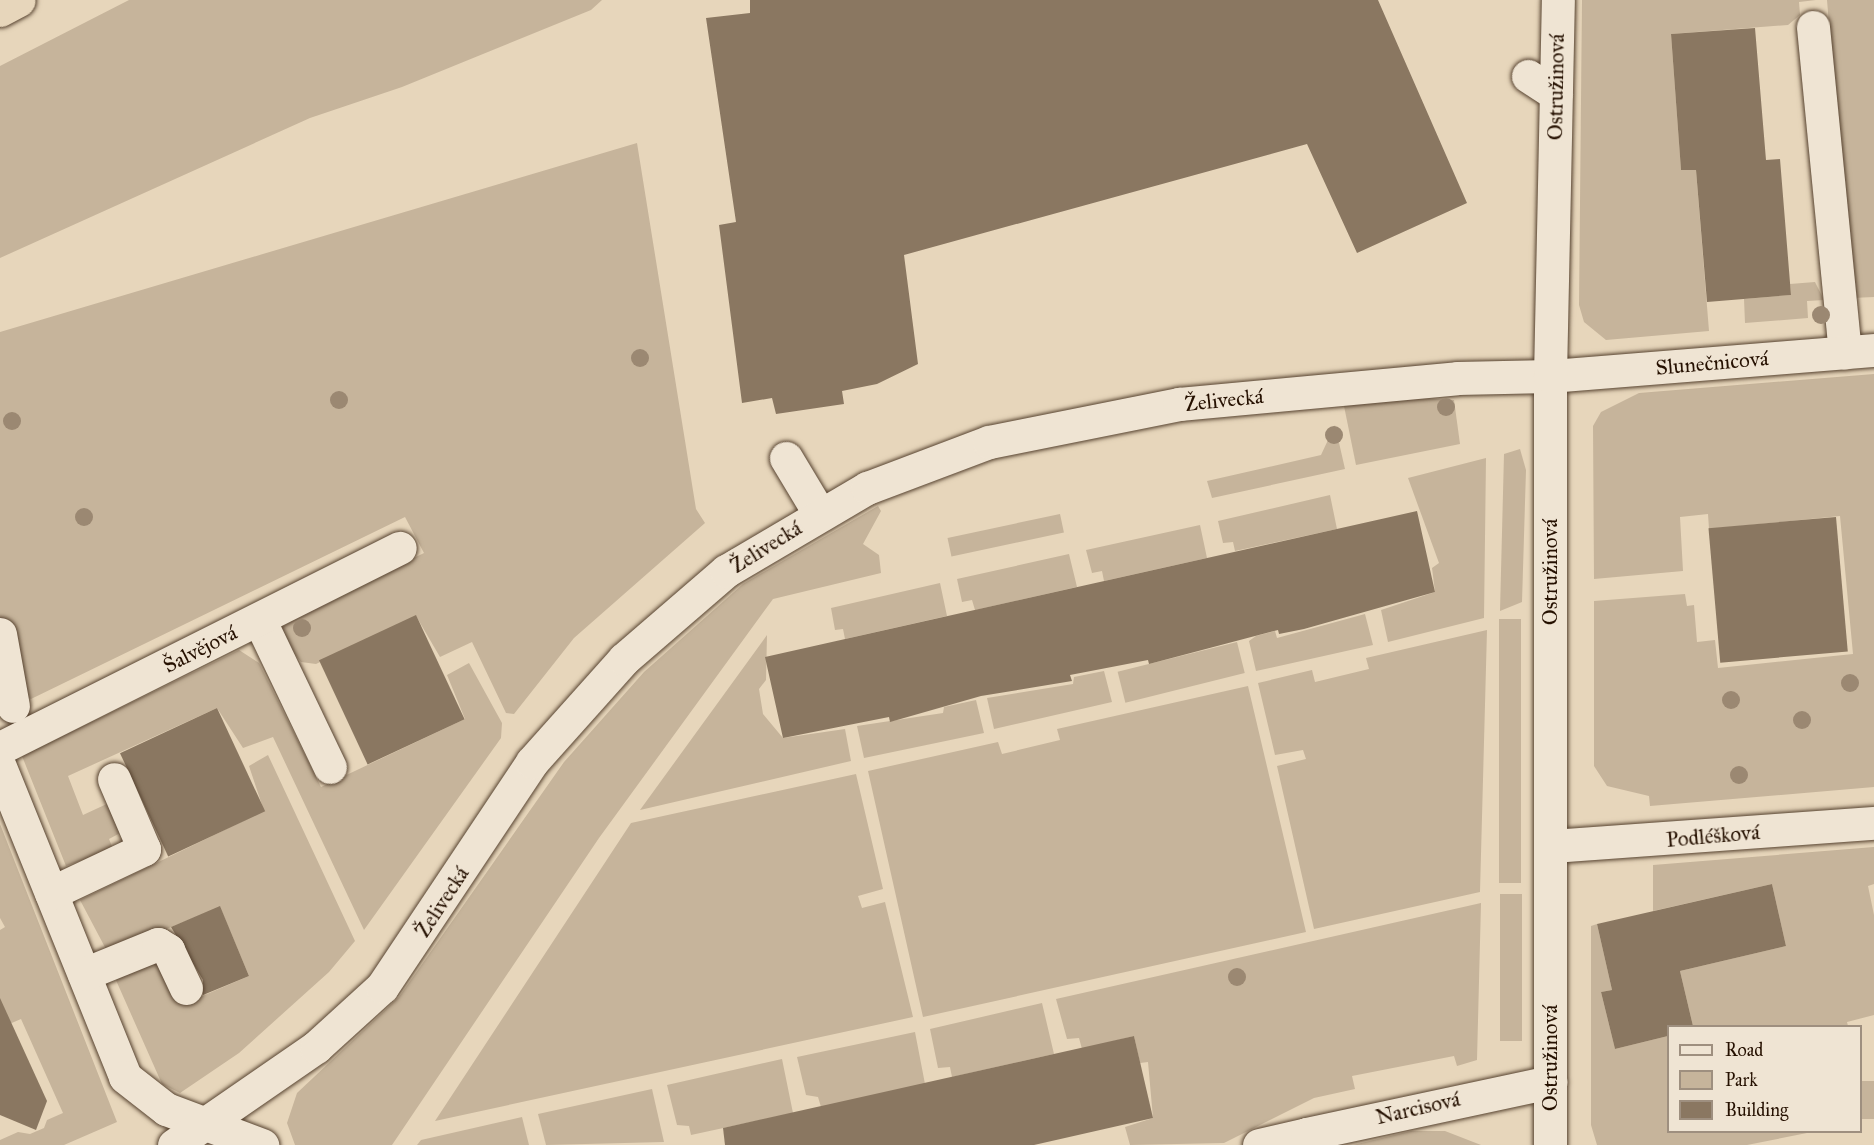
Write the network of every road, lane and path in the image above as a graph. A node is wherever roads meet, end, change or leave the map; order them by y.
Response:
1 (18, 0) edge
2 (1558, 0) edge
3 (0, 10) edge
4 (1813, 27) dead end
5 (1528, 76) dead end
6 (1557, 94) junction
7 (1860, 351) edge
8 (1550, 376) junction
9 (786, 458) dead end
10 (819, 513) junction
11 (400, 548) dead end
12 (259, 620) junction
13 (0, 634) edge
14 (7, 703) edge
15 (14, 742) edge
16 (0, 767) edge
17 (330, 767) dead end
18 (114, 779) dead end
19 (1874, 823) edge
20 (1551, 846) junction
21 (51, 893) junction
22 (84, 974) junction
23 (186, 988) dead end
24 (1550, 1082) junction
25 (208, 1126) junction
26 (1299, 1139) edge
27 (174, 1145) edge
28 (262, 1145) edge
29 (1259, 1145) edge
30 (1550, 1145) edge

1 - 3 highway
2 - 6 street, Ostružinová
4 - 7 street
5 - 6 street
6 - 8 street, Ostružinová
7 - 8 street, Slunečnicová
8 - 10 street, Želivecká
8 - 20 street, Ostružinová
9 - 10 street
10 - 25 street, Želivecká
11 - 12 street, Šalvějová
12 - 15 street, Šalvějová
12 - 17 street
13 - 14 street
14 - 15 street
16 - 21 street
18 - 21 street
19 - 20 street, Podléšková
20 - 24 street, Ostružinová
21 - 22 street
22 - 23 street
22 - 25 street
24 - 26 street, Narcisová
24 - 30 street, Ostružinová
25 - 27 street, Želivecká
25 - 28 street
26 - 29 street, Narcisová

